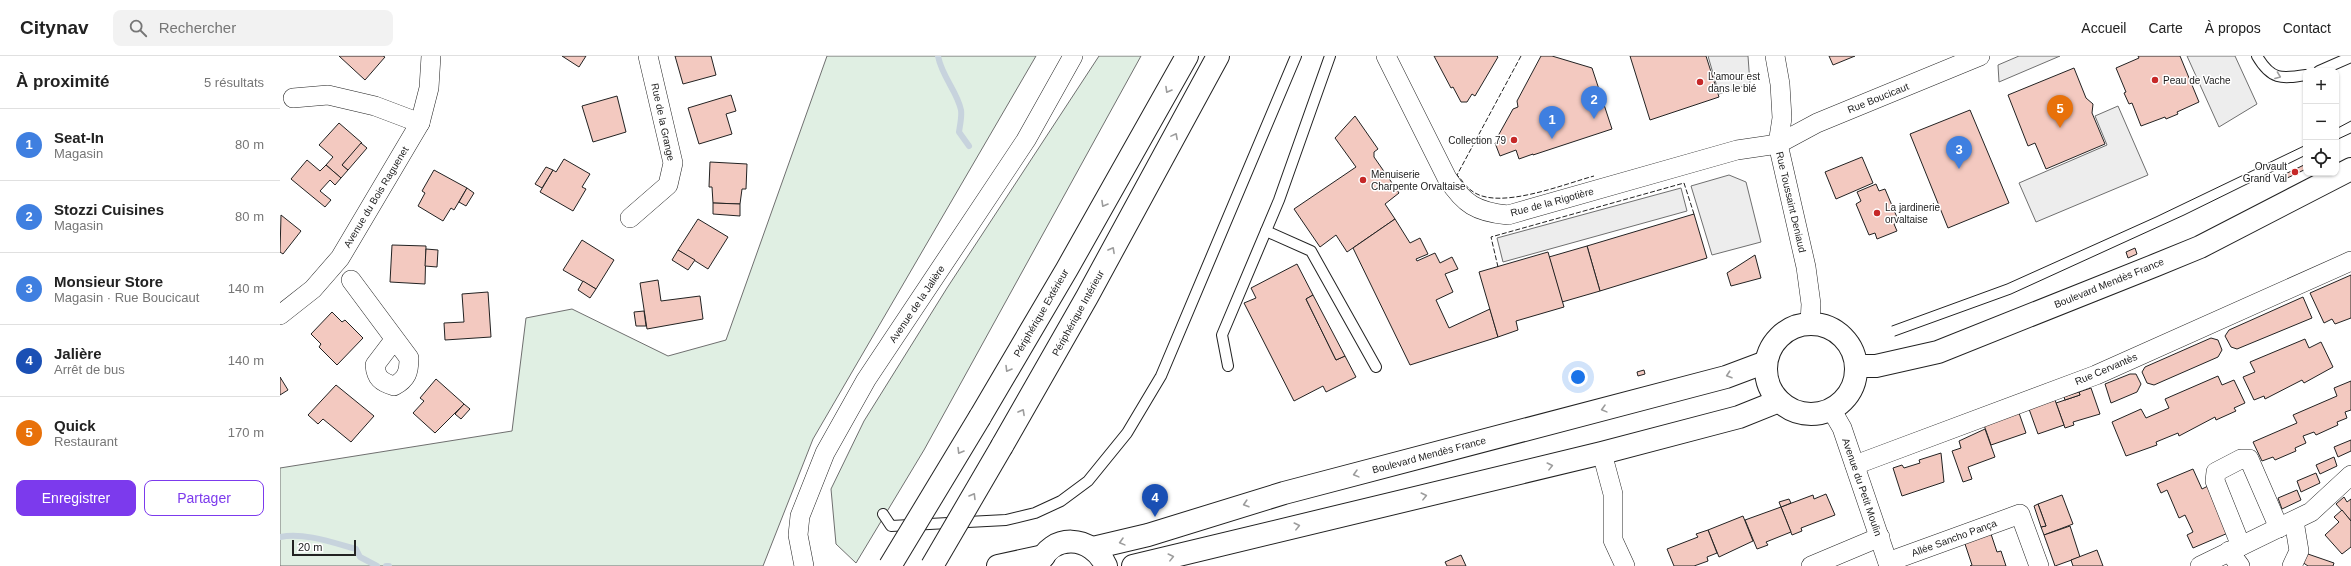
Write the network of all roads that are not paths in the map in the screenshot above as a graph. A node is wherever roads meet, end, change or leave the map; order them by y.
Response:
1 (431, 56) edge
2 (648, 56) edge
3 (1073, 56) edge
4 (1187, 56) edge
5 (1218, 56) edge
6 (1296, 56) edge
7 (1330, 56) edge
8 (1386, 56) edge
9 (1775, 56) edge
10 (1980, 56) edge
11 (2257, 56) edge
12 (2351, 56) edge
13 (2325, 68) edge
14 (2303, 76) edge
15 (293, 98) dead end
16 (420, 123) junction
17 (1778, 144) junction
18 (2351, 169) edge
19 (630, 218) dead end
20 (1266, 231) junction
21 (2351, 261) edge
22 (351, 280) dead end
23 (280, 315) edge
24 (1810, 324) junction
25 (394, 340) dead end
26 (1766, 362) junction
27 (1228, 366) dead end
28 (1856, 366) junction
29 (1376, 367) dead end
30 (1779, 401) junction
31 (1831, 409) junction
32 (1602, 453) junction
33 (1855, 465) junction
34 (2351, 476) edge
35 (883, 514) dead end
36 (2286, 525) junction
37 (1880, 537) junction
38 (1093, 548) junction
39 (2237, 554) edge
40 (1041, 561) edge
41 (1889, 564) edge
42 (804, 566) edge
43 (890, 566) edge
44 (932, 566) edge
45 (998, 566) edge
46 (1106, 566) edge
47 (1133, 566) edge
48 (1625, 566) edge
49 (1811, 566) edge
50 (2039, 566) edge
51 (2200, 566) edge
52 (2292, 566) edge

1 - 16 street, Avenue du Bois Raguenet
2 - 19 street, Rue de la Grange
3 - 42 street, Avenue de la Jalière
4 -> 43 main road, Périphérique Extérieur, bridge
44 -> 5 main road, Périphérique Intérieur, bridge
6 - 35 lane
7 - 20 lane
8 - 17 street, Rue de la Rigotière
9 - 17 street, Rue Toussaint Deniaud
10 - 17 street, Rue Boucicaut
11 -> 14 lane
12 - 13 lane
15 - 16 street
16 - 23 street, Avenue du Bois Raguenet
17 - 24 street, Rue Toussaint Deniaud
18 - 28 main road, Boulevard Mendès France
20 - 27 lane
20 - 29 lane
21 - 33 street, Rue Cervantès
22 - 25 street
24 - 26 main road
24 - 28 main road
26 - 30 main road
26 -> 38 main road, Boulevard Mendès France
28 - 31 main road
30 - 31 main road
30 - 32 main road
31 - 33 street, Avenue du Petit Moulin
47 -> 32 main road
32 - 48 street
33 - 37 street, Avenue du Petit Moulin
34 - 36 street
36 - 39 street
36 - 39 street
36 - 52 street
37 - 41 street, Avenue du Petit Moulin
37 - 49 street
38 - 40 main road
38 - 46 main road
39 - 51 street
40 - 45 main road
41 - 50 street, Allée Sancho Pança

